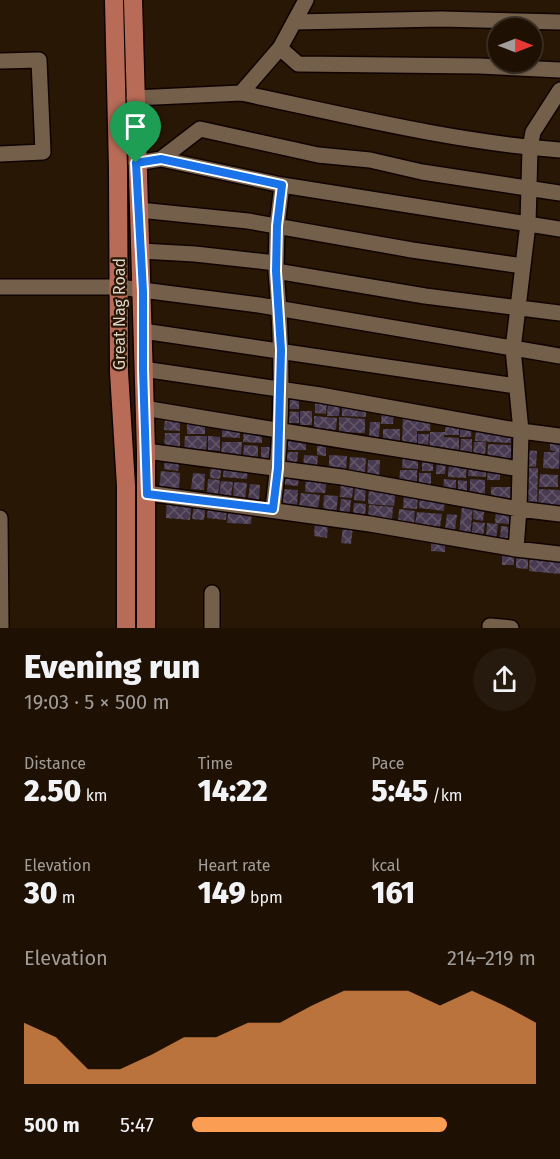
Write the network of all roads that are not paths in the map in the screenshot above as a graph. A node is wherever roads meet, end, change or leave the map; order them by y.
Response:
1 (114, 0) edge
2 (133, 0) edge
3 (306, 0) edge
4 (294, 22) junction
5 (560, 22) edge
6 (279, 48) junction
7 (0, 61) edge
8 (560, 70) edge
9 (560, 90) edge
10 (241, 93) junction
11 (134, 98) junction
12 (530, 148) junction
13 (560, 150) edge
14 (0, 154) edge
15 (161, 159) junction
16 (136, 163) junction
17 (282, 185) junction
18 (529, 188) junction
19 (560, 193) edge
20 (139, 210) junction
21 (528, 224) junction
22 (277, 226) junction
23 (560, 229) edge
24 (141, 251) junction
25 (523, 266) junction
26 (276, 267) junction
27 (0, 287) edge
28 (119, 287) junction
29 (143, 291) junction
30 (518, 308) junction
31 (279, 309) junction
32 (560, 313) edge
33 (143, 331) junction
34 (513, 349) junction
35 (281, 350) junction
36 (560, 356) edge
37 (143, 369) junction
38 (516, 386) junction
39 (280, 389) junction
40 (145, 408) junction
41 (279, 431) junction
42 (521, 431) junction
43 (560, 436) edge
44 (146, 451) junction
45 (278, 468) junction
46 (520, 469) junction
47 (147, 494) junction
48 (273, 509) junction
49 (519, 509) junction
50 (560, 514) edge
51 (0, 518) edge
52 (516, 549) junction
53 (560, 554) edge
54 (212, 593) dead end
55 (490, 626) dead end
56 (1, 628) edge
57 (126, 628) edge
58 (146, 628) edge
59 (212, 628) edge
60 (511, 628) edge

1 - 28 main road, Great Nag Road
2 - 11 main road, Great Nag Road
3 - 4 street
4 - 5 street
4 - 6 street
6 - 8 street
6 - 10 street
7 - 14 street
9 - 12 street
10 - 11 street
10 - 12 street
11 - 16 main road, Great Nag Road
12 - 13 street
12 - 18 street
15 - 16 street
15 - 17 street
15 - 18 street
16 - 20 main road, Great Nag Road
17 - 21 street
17 - 22 street
18 - 19 street
18 - 21 street
20 - 22 street
20 - 24 main road, Great Nag Road
21 - 23 street
21 - 25 street
22 - 25 street
22 - 26 street
24 - 26 street
24 - 29 main road, Great Nag Road
25 - 30 street
26 - 30 street
26 - 31 street
27 - 28 street
28 - 29 street
28 - 57 main road, Great Nag Road
29 - 31 street
29 - 33 main road, Great Nag Road
30 - 32 street
30 - 34 street
31 - 34 street
31 - 35 street
33 - 35 street
33 - 37 main road, Great Nag Road
34 - 36 street
34 - 38 street
35 - 38 street
35 - 39 street
37 - 39 street
37 - 40 main road, Great Nag Road
38 - 42 street
39 - 41 street
39 - 42 street
40 - 41 street
40 - 44 main road, Great Nag Road
41 - 45 street
41 - 46 street
42 - 43 street
42 - 46 street
44 - 45 street
44 - 47 main road, Great Nag Road
45 - 48 street
45 - 49 street
46 - 49 street
47 - 48 street
47 - 58 main road, Great Nag Road
48 - 52 street
49 - 50 street
49 - 52 street
51 - 56 street
52 - 53 street
54 - 59 street
55 - 60 street

